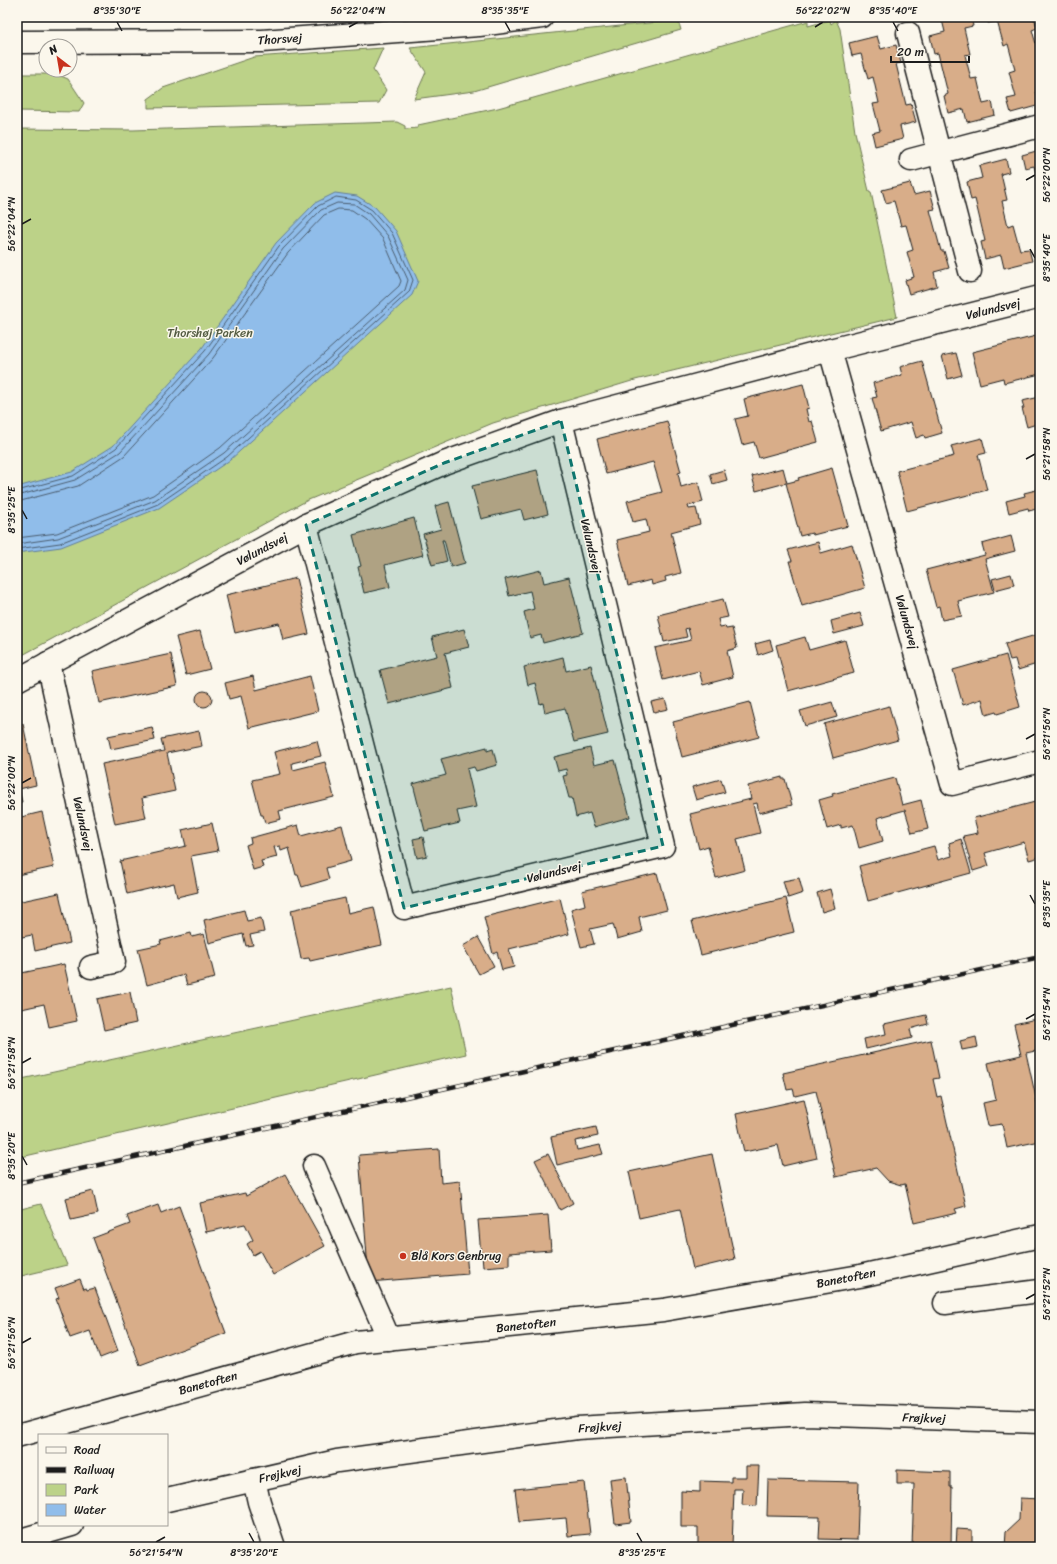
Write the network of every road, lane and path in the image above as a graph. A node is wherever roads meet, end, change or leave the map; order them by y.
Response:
1 (542, 17) edge
2 (908, 33) dead end
3 (17, 42) edge
4 (1040, 126) edge
5 (939, 153) junction
6 (912, 160) dead end
7 (970, 271) dead end
8 (1040, 297) edge
9 (830, 350) junction
10 (561, 421) junction
11 (306, 525) junction
12 (48, 663) junction
13 (17, 680) edge
14 (1040, 761) edge
15 (91, 967) dead end
16 (314, 1166) dead end
17 (1040, 1236) edge
18 (1040, 1291) edge
19 (945, 1303) dead end
20 (389, 1339) junction
21 (1040, 1422) edge
22 (17, 1436) edge
23 (254, 1480) junction
24 (168, 1500) edge
25 (69, 1526) edge
26 (17, 1541) edge
27 (274, 1547) edge

1 - 3 street, Thorsvej
2 - 5 street
4 - 5 street
5 - 6 street
5 - 7 street
8 - 9 street, Vølundsvej
9 - 10 street, Vølundsvej
9 - 14 street, Vølundsvej
10 - 11 street, Vølundsvej
10 - 11 street, Vølundsvej
11 - 12 street, Vølundsvej
12 - 13 street, Vølundsvej
12 - 15 street, Vølundsvej
16 - 20 street
17 - 20 street, Banetoften
18 - 19 street
20 - 22 street, Banetoften
21 - 23 street, Frøjkvej
23 - 24 street, Frøjkvej
23 - 27 street
25 - 26 street

